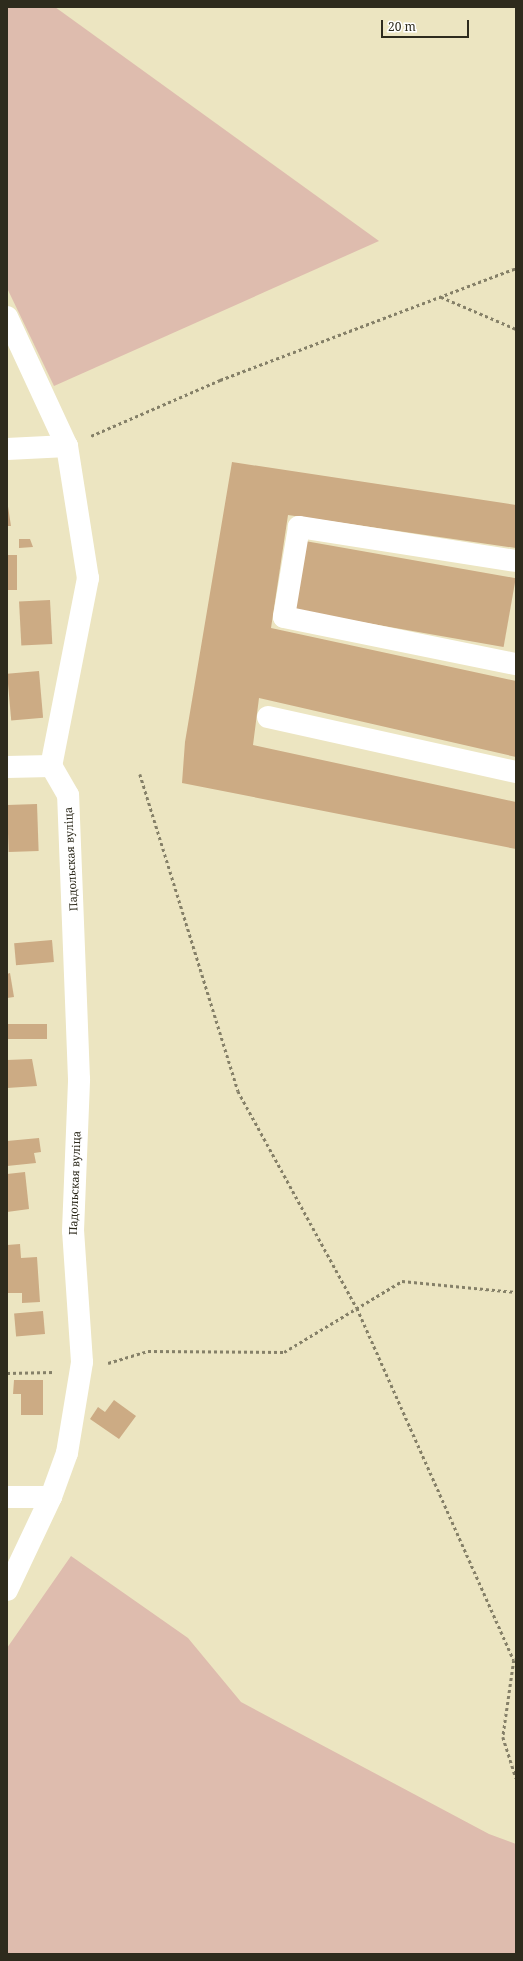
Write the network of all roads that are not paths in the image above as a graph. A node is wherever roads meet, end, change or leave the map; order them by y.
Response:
1 (7, 317) edge
2 (68, 446) junction
3 (7, 449) edge
4 (516, 561) edge
5 (516, 664) edge
6 (268, 717) dead end
7 (52, 766) junction
8 (7, 767) edge
9 (516, 772) edge
10 (7, 1497) edge
11 (51, 1497) junction
12 (7, 1590) edge

1 - 2 street
2 - 3 street
2 - 7 street
4 - 5 street
6 - 9 street
7 - 8 street
7 - 11 street, Падольская вуліца
10 - 11 street
11 - 12 street, Падольская вуліца

